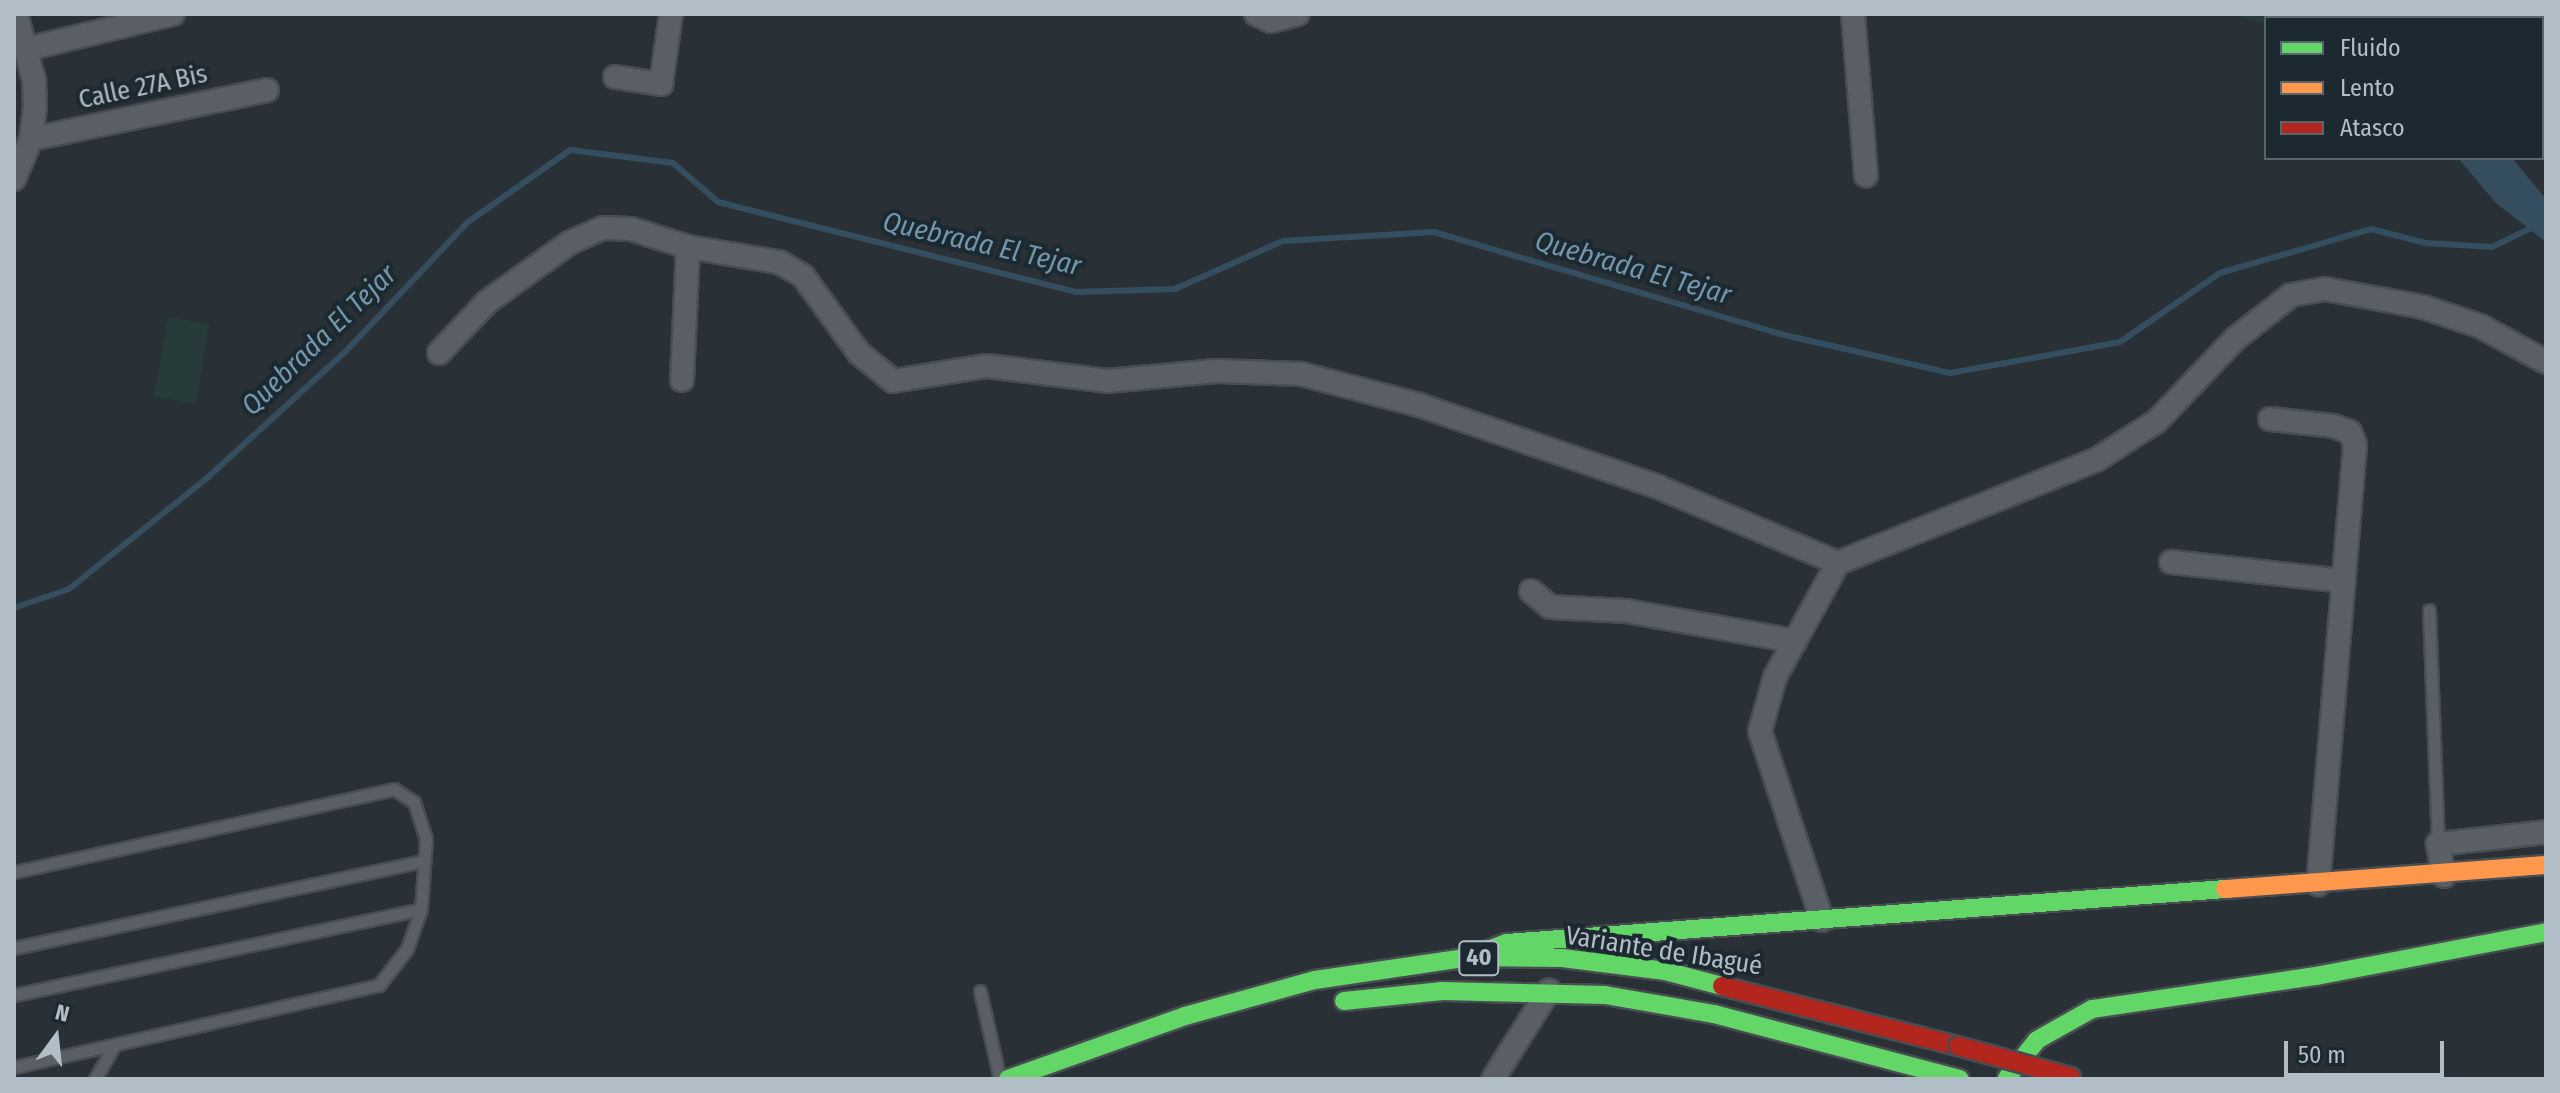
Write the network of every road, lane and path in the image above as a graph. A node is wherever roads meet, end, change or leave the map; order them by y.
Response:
1 (16, 14) edge
2 (173, 14) edge
3 (671, 14) edge
4 (1256, 14) edge
5 (1298, 14) edge
6 (1853, 14) edge
7 (27, 49) junction
8 (615, 77) dead end
9 (267, 90) dead end
10 (31, 139) junction
11 (1866, 175) dead end
12 (14, 179) edge
13 (688, 247) junction
14 (439, 353) dead end
15 (2546, 362) edge
16 (682, 380) dead end
17 (2270, 419) dead end
18 (2171, 562) dead end
19 (1838, 563) junction
20 (2343, 581) junction
21 (1531, 591) dead end
22 (2429, 610) dead end
23 (1795, 641) junction
24 (2546, 832) edge
25 (2438, 844) junction
26 (425, 861) junction
27 (2546, 865) edge
28 (14, 872) edge
29 (2444, 876) junction
30 (2318, 884) junction
31 (421, 909) junction
32 (1822, 920) junction
33 (2546, 932) edge
34 (14, 948) edge
35 (1470, 957) junction
36 (1549, 990) junction
37 (980, 991) dead end
38 (14, 995) edge
39 (1322, 1003) dead end
40 (1236, 1023) dead end
41 (115, 1044) junction
42 (14, 1067) edge
43 (1926, 1074) edge
44 (1956, 1078) edge
45 (2075, 1078) edge
46 (95, 1079) edge
47 (1000, 1079) edge
48 (1008, 1079) edge
49 (1068, 1079) edge
50 (1493, 1079) edge
51 (2006, 1079) edge

1 - 7 street
2 - 7 street
3 - 8 street
4 - 5 street
6 - 11 street
7 - 10 street
9 - 10 street, Calle 27A Bis
10 - 12 street
13 - 14 street
13 - 16 street
13 - 19 street
15 - 19 street
17 - 20 street
18 - 20 street
19 - 23 street
20 - 30 street
21 - 23 street
22 - 25 lane
23 - 32 street
24 - 25 street
25 - 29 street
26 - 28 lane
26 - 31 lane
26 - 34 lane
27 - 29 main road
29 - 30 main road
30 - 32 main road
31 - 38 lane
31 - 41 lane
32 - 35 main road
33 - 51 main road
35 - 45 main road, Variante de Ibagué / 40, bridge
35 - 48 main road, Variante de Ibagué / 40
36 - 39 main road, Variante de Ibagué / 40
36 - 43 main road, Variante de Ibagué / 40
36 - 50 street
37 - 47 lane
40 - 49 main road
41 - 42 lane
41 - 46 lane
43 - 44 main road, Variante de Ibagué / 40

